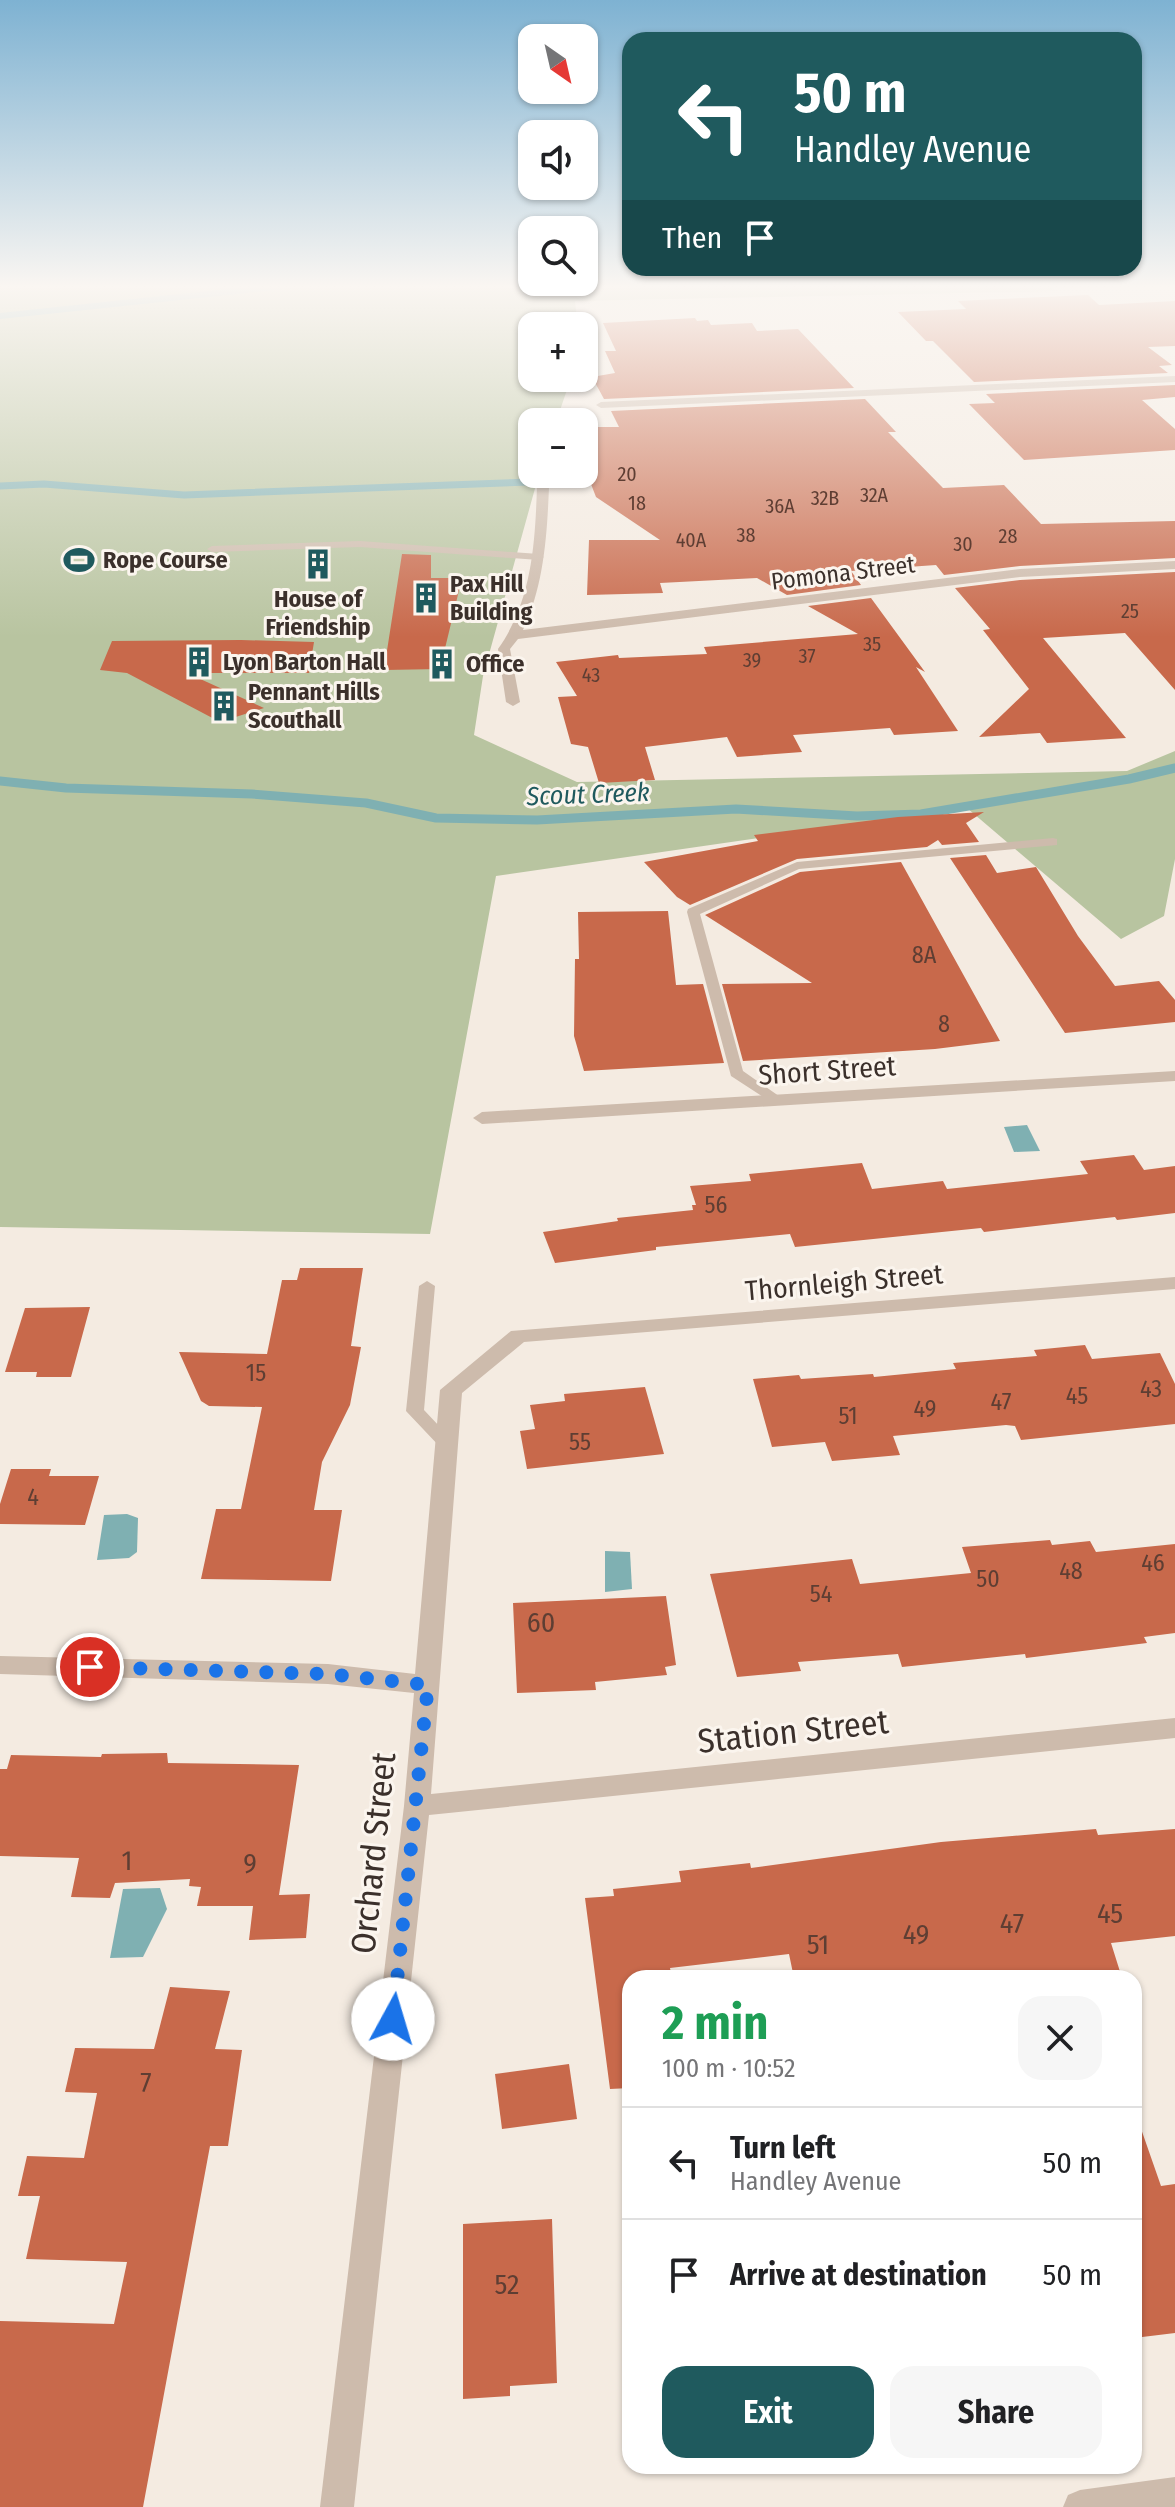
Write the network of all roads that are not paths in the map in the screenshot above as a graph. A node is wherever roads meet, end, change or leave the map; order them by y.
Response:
1 (645, 403) edge
2 (601, 405) dead end
3 (543, 488) edge
4 (212, 549) dead end
5 (539, 557) junction
6 (1175, 565) edge
7 (517, 635) junction
8 (513, 702) dead end
9 (1053, 842) dead end
10 (1175, 1076) edge
11 (779, 1101) junction
12 (482, 1118) dead end
13 (1175, 1283) edge
14 (427, 1286) dead end
15 (518, 1336) joint
16 (447, 1444) junction
17 (0, 1665) edge
18 (428, 1685) junction
19 (1175, 1728) edge
20 (417, 1806) junction
21 (1175, 2494) edge
22 (337, 2507) edge
23 (1080, 2507) edge

1 - 2 street
3 - 5 street
4 - 5 lane
5 - 7 street
6 - 7 street, Pomona Street
7 - 8 street
9 - 11 lane
10 - 11 street, Short Street
11 - 12 street, Short Street
13 - 15 street, Thornleigh Street
14 - 16 lane
15 - 16 street, Orchard Street
16 - 18 street, Orchard Street
17 - 18 street
18 - 20 street, Orchard Street
19 - 20 street, Station Street
20 - 22 street, Orchard Street
21 - 23 street

